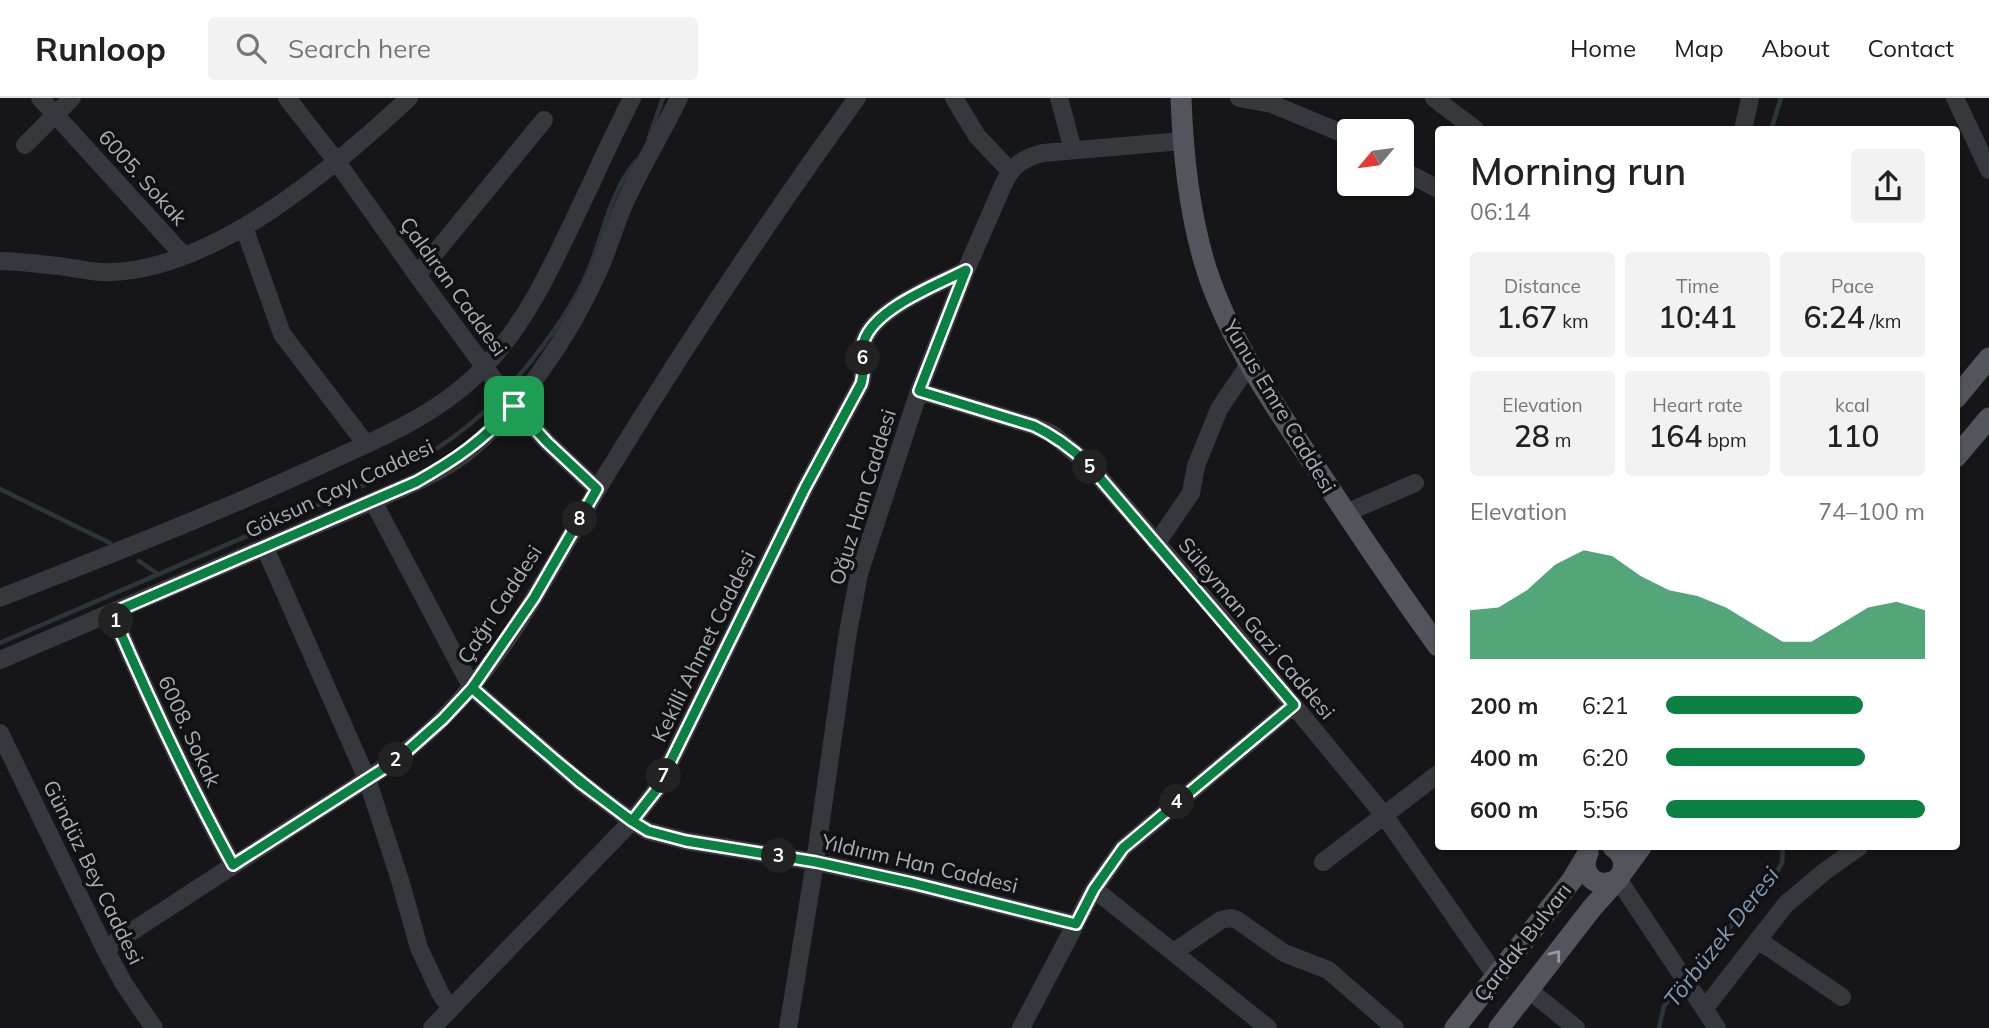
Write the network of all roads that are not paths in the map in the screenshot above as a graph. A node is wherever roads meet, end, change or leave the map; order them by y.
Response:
1 (40, 98) edge
2 (72, 98) edge
3 (287, 98) edge
4 (409, 98) edge
5 (632, 98) edge
6 (679, 98) edge
7 (857, 98) edge
8 (954, 98) edge
9 (1059, 98) edge
10 (1181, 98) edge
11 (1239, 98) edge
12 (1434, 98) edge
13 (1750, 98) edge
14 (1955, 98) edge
15 (1299, 106) edge
16 (56, 116) junction
17 (544, 120) dead end
18 (1471, 126) edge
19 (1744, 126) edge
20 (1337, 128) edge
21 (1182, 141) junction
22 (25, 145) dead end
23 (1073, 149) junction
24 (337, 162) junction
25 (1989, 170) edge
26 (1010, 171) junction
27 (1414, 176) edge
28 (1435, 187) edge
29 (244, 227) junction
30 (184, 256) junction
31 (0, 261) edge
32 (966, 270) junction
33 (416, 275) junction
34 (1989, 358) edge
35 (1250, 363) junction
36 (488, 373) junction
37 (919, 391) junction
38 (1960, 393) edge
39 (511, 402) junction
40 (1989, 418) edge
41 (366, 444) junction
42 (1960, 452) edge
43 (1415, 483) dead end
44 (597, 489) junction
45 (373, 501) junction
46 (1346, 513) junction
47 (1156, 544) junction
48 (265, 548) junction
49 (0, 598) edge
50 (112, 613) junction
51 (1435, 642) edge
52 (0, 660) edge
53 (472, 688) junction
54 (1294, 705) junction
55 (0, 733) edge
56 (1435, 776) edge
57 (367, 779) junction
58 (1384, 816) junction
59 (632, 821) junction
60 (1594, 850) edge
61 (1595, 850) edge
62 (1598, 850) edge
63 (1640, 850) edge
64 (1855, 850) edge
65 (816, 862) junction
66 (1323, 862) dead end
67 (233, 865) junction
68 (1620, 876) junction
69 (1094, 889) junction
70 (1076, 924) junction
71 (1758, 940) junction
72 (106, 949) junction
73 (1174, 952) junction
74 (1496, 976) junction
75 (1529, 990) junction
76 (1842, 997) dead end
77 (1705, 1008) junction
78 (452, 1009) junction
79 (1246, 1020) edge
80 (154, 1028) edge
81 (432, 1028) edge
82 (788, 1028) edge
83 (1021, 1028) edge
84 (1268, 1028) edge
85 (1395, 1028) edge
86 (1455, 1028) edge
87 (1499, 1028) edge
88 (1576, 1028) edge
89 (1717, 1028) edge

1 - 16 street, 6005. Sokak
2 - 16 street
3 - 24 street, Çaldıran Caddesi
4 - 24 street
5 - 36 street, Göksun Çayı Caddesi
6 - 39 street, Göksun Çayı Caddesi
7 - 44 street, Çağrı Caddesi
8 - 26 street
9 - 23 street
10 - 21 main road, Yunus Emre Caddesi
11 - 15 street
12 - 18 street
13 - 19 street
14 - 25 street
15 - 20 street
16 - 22 street
16 - 30 street, 6005. Sokak
17 - 33 street
21 - 23 street
21 - 35 main road, Yunus Emre Caddesi
23 - 26 street
24 - 29 street
24 - 33 street, Çaldıran Caddesi
26 - 32 street, Oğuz Han Caddesi
27 - 28 street
29 - 30 street
29 - 41 street
30 - 31 street
32 - 37 street, Oğuz Han Caddesi
32 - 59 street, Kekilli Ahmet Caddesi
33 - 36 street, Çaldıran Caddesi
34 - 38 main road
35 - 46 main road, Yunus Emre Caddesi
35 - 47 street
36 - 39 street, Çaldıran Caddesi
36 - 41 street, Göksun Çayı Caddesi
37 - 47 street, Süleyman Gazi Caddesi
37 - 65 street, Oğuz Han Caddesi
39 - 44 street, Çaldıran Caddesi
39 - 45 street, Göksun Çayı Caddesi
40 - 42 main road
41 - 49 street, Göksun Çayı Caddesi
43 - 46 street
44 - 53 street, Çağrı Caddesi
45 - 48 street, Göksun Çayı Caddesi
45 - 53 street, Yıldırım Han Caddesi
46 - 51 main road, Yunus Emre Caddesi
47 - 54 street, Süleyman Gazi Caddesi
48 - 50 street, Göksun Çayı Caddesi
48 - 57 street
50 - 52 street, Göksun Çayı Caddesi
50 - 67 street, 6008. Sokak
53 - 57 street, Çağrı Caddesi
53 - 59 street, Yıldırım Han Caddesi
54 - 58 street, Süleyman Gazi Caddesi
54 - 69 street
55 - 72 street, Gündüz Bey Caddesi
56 - 58 street
57 - 67 street, Çağrı Caddesi
57 - 78 street
58 - 66 street
58 - 74 street, Süleyman Gazi Caddesi
59 - 65 street, Yıldırım Han Caddesi
59 - 78 street, Kekilli Ahmet Caddesi
60 - 74 main road, Çardak Bulvarı
61 - 68 main road
62 - 68 main road
63 - 68 main road, Çardak Bulvarı
64 - 71 street
65 - 70 street, Yıldırım Han Caddesi
65 - 82 street, Oğuz Han Caddesi
67 - 72 street, Çağrı Caddesi
75 -> 68 main road, Çardak Bulvarı
68 - 77 street
69 - 70 street
69 - 73 street
70 - 83 street
71 - 76 street
71 - 77 street
72 - 80 street, Gündüz Bey Caddesi
73 - 79 street
73 - 85 street
74 - 86 main road, Çardak Bulvarı
75 - 87 main road, Çardak Bulvarı
75 - 88 street
77 - 89 street
78 - 81 street, Kekilli Ahmet Caddesi
79 - 84 street

